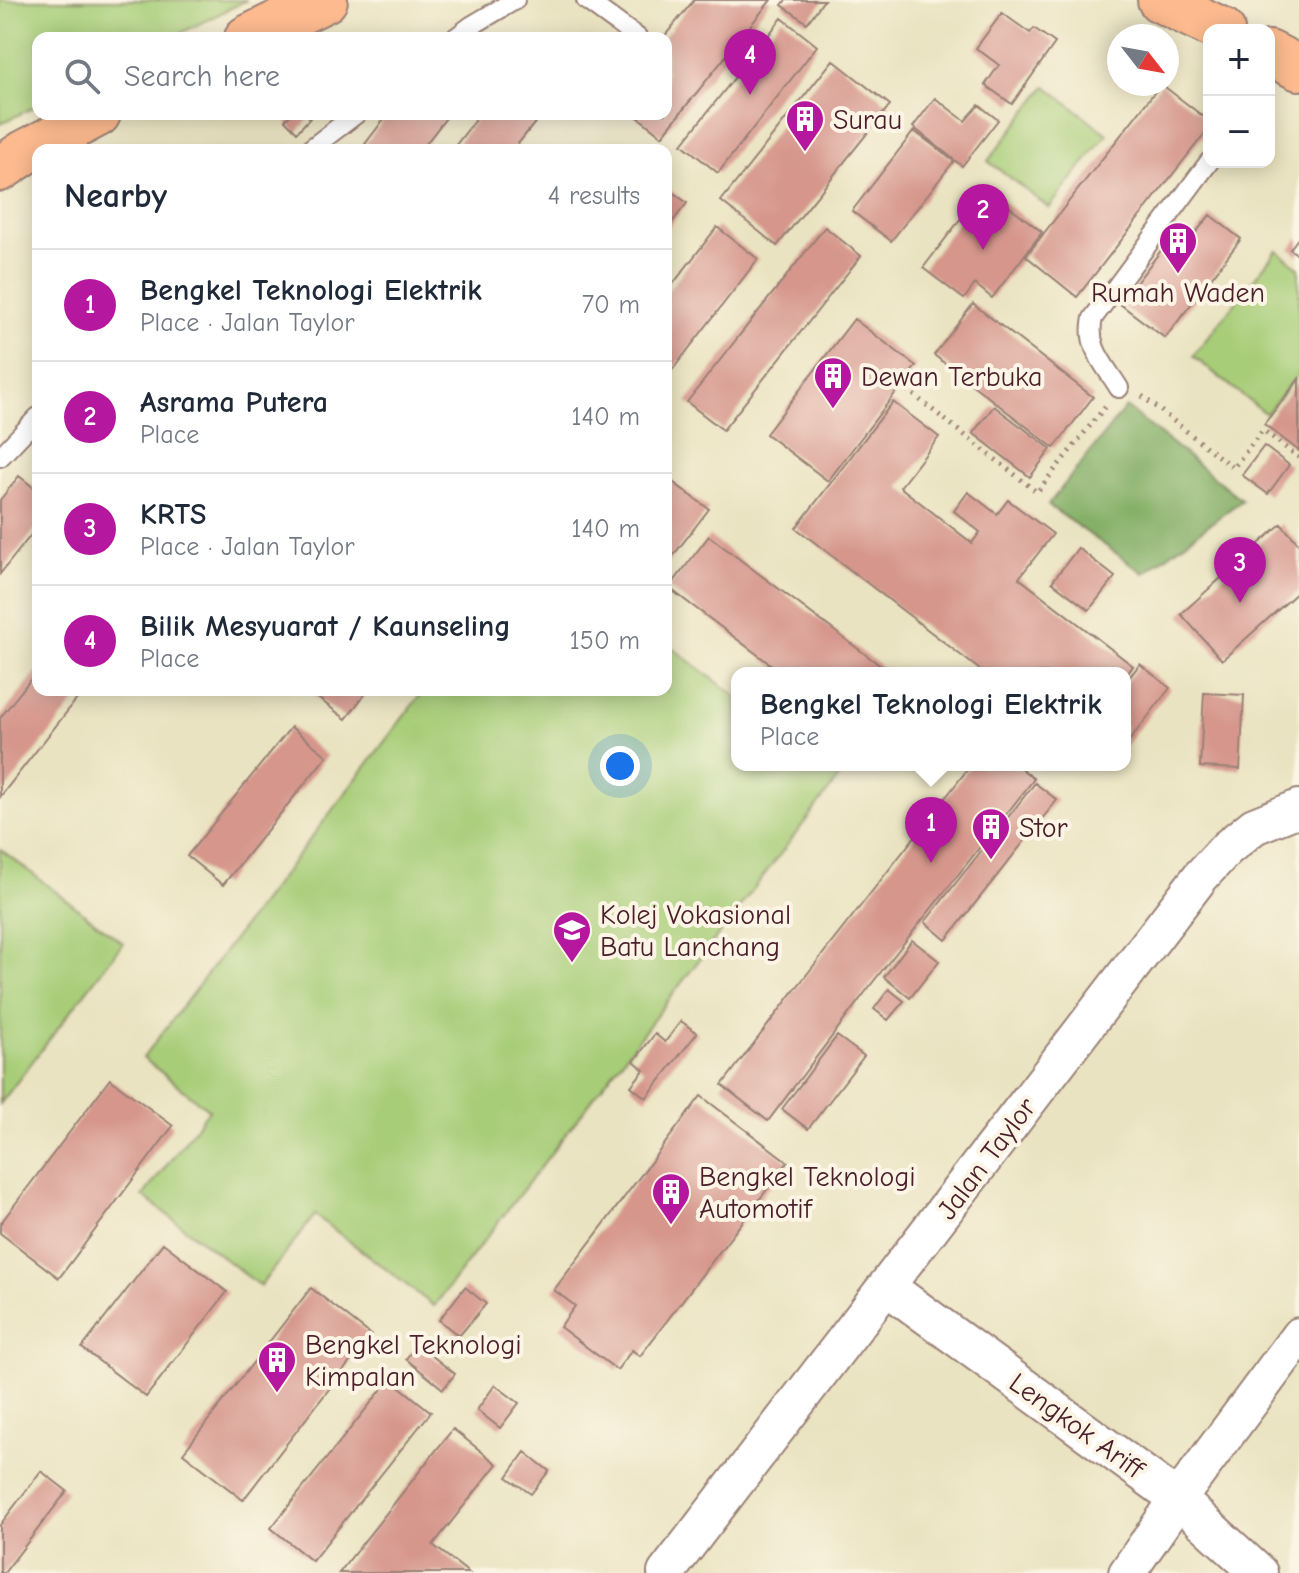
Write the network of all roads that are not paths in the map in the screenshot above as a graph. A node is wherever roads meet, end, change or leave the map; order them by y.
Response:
1 (325, 0) edge
2 (515, 0) edge
3 (586, 0) edge
4 (1160, 0) edge
5 (1210, 24) edge
6 (259, 32) edge
7 (463, 32) edge
8 (630, 32) edge
9 (89, 120) edge
10 (348, 120) edge
11 (52, 144) edge
12 (317, 144) edge
13 (1205, 168) edge
14 (1119, 388) road end
15 (32, 423) edge
16 (0, 457) edge
17 (1299, 808) edge
18 (887, 1287) junction
19 (1299, 1336) edge
20 (1178, 1499) junction
21 (666, 1573) edge
22 (1127, 1573) edge
23 (1259, 1573) edge

1 - 6 main road
2 - 7 lane
3 - 8 lane
4 - 5 main road
9 - 11 main road
10 - 12 lane
13 - 14 lane
15 - 16 lane
17 - 18 street, Jalan Taylor
18 - 20 street, Lengkok Ariff
18 - 21 street, Jalan Taylor
19 - 20 street
20 - 22 street
20 - 23 street, Lengkok Ariff

